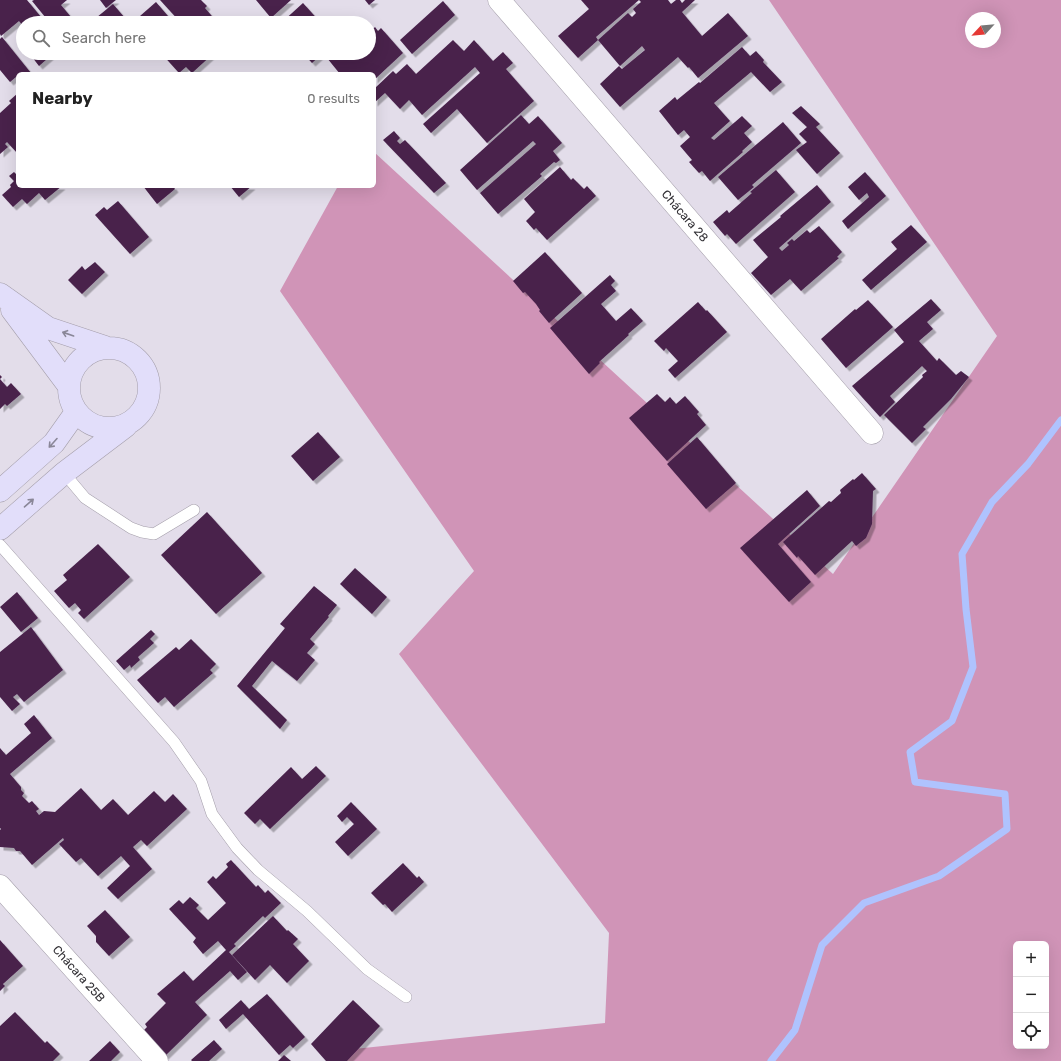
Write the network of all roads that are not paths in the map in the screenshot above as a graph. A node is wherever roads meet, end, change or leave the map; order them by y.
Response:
1 (499, 0) edge
2 (0, 295) edge
3 (105, 347) junction
4 (68, 385) junction
5 (76, 412) junction
6 (127, 425) junction
7 (872, 433) dead end
8 (64, 473) junction
9 (0, 491) edge
10 (194, 510) dead end
11 (0, 529) edge
12 (0, 545) edge
13 (0, 886) edge
14 (406, 997) dead end
15 (157, 1061) edge

1 - 7 street, Chácara 28
3 -> 2 street
2 - 4 street
3 - 4 street
3 - 6 street
4 - 5 street
5 - 6 street
5 -> 9 street
6 - 8 street
8 - 10 lane
11 -> 8 street
12 - 14 lane
13 - 15 street, Chácara 25B

